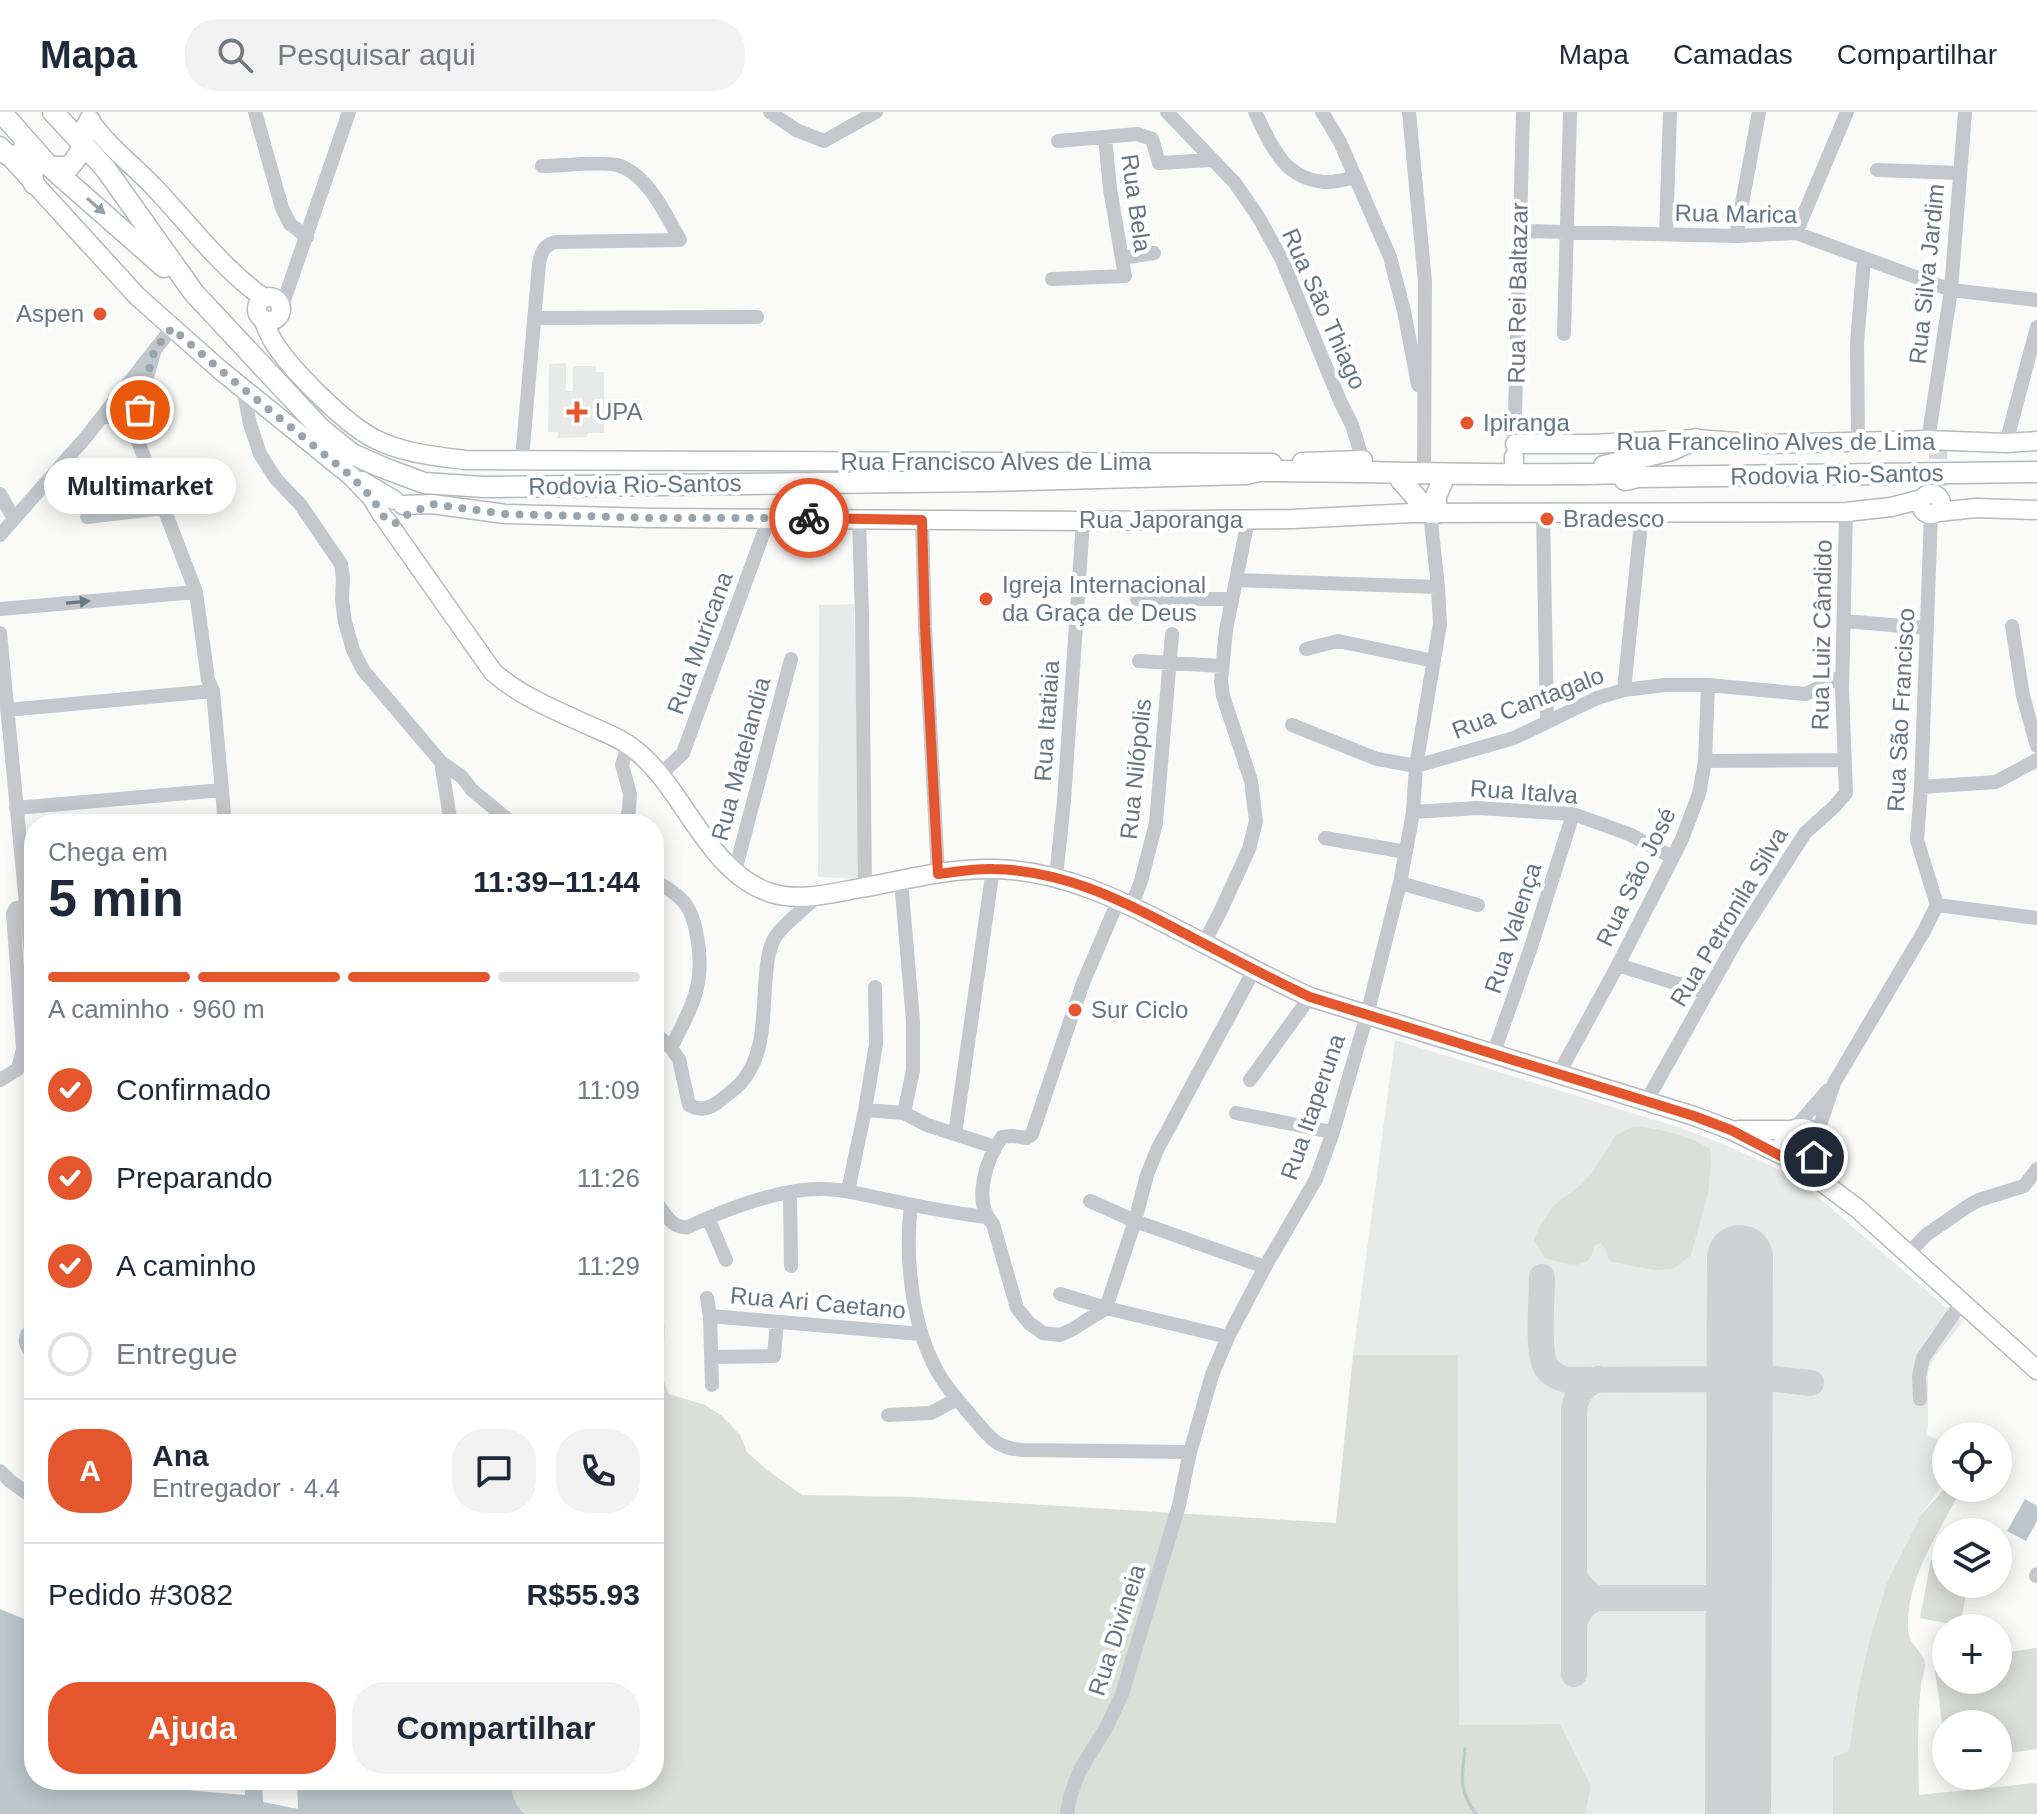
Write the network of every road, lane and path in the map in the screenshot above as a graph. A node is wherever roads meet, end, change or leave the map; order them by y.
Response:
1 (1, 112) edge
2 (255, 112) edge
3 (349, 112) edge
4 (770, 112) edge
5 (876, 112) edge
6 (1167, 112) edge
7 (1255, 112) edge
8 (1322, 112) edge
9 (1409, 112) edge
10 (1523, 112) edge
11 (1570, 112) edge
12 (1670, 112) edge
13 (1759, 112) edge
14 (1847, 112) edge
15 (1965, 112) edge
16 (56, 116) edge
17 (88, 117) edge
18 (1105, 137) junction
19 (26, 141) junction
20 (1058, 141) dead end
21 (83, 145) junction
22 (4, 150) edge
23 (1212, 160) junction
24 (49, 166) junction
25 (542, 166) dead end
26 (1877, 170) dead end
27 (1960, 173) junction
28 (1356, 177) junction
29 (34, 184) junction
30 (1520, 231) junction
31 (1566, 232) junction
32 (1796, 233) junction
33 (1666, 234) junction
34 (1736, 236) junction
35 (307, 237) junction
36 (1154, 253) dead end
37 (1122, 258) junction
38 (1864, 259) junction
39 (1052, 279) dead end
40 (1951, 290) junction
41 (194, 293) junction
42 (2037, 300) edge
43 (269, 308) junction
44 (757, 317) dead end
45 (534, 318) junction
46 (2037, 327) edge
47 (172, 328) junction
48 (1564, 334) dead end
49 (155, 349) junction
50 (243, 388) junction
51 (1424, 413) junction
52 (104, 415) junction
53 (136, 436) junction
54 (1696, 439) junction
55 (1928, 440) junction
56 (2037, 441) edge
57 (1858, 442) junction
58 (2006, 443) junction
59 (522, 459) junction
60 (1514, 460) junction
61 (1362, 466) junction
62 (1430, 471) junction
63 (2037, 472) edge
64 (1246, 474) junction
65 (1569, 474) junction
66 (1400, 475) junction
67 (1638, 477) junction
68 (0, 494) edge
69 (164, 508) junction
70 (1932, 508) junction
71 (1424, 509) junction
72 (2037, 510) edge
73 (1846, 512) junction
74 (1543, 513) junction
75 (1642, 513) junction
76 (87, 517) dead end
77 (396, 517) junction
78 (769, 518) junction
79 (14, 519) junction
80 (859, 519) junction
81 (922, 520) junction
82 (1248, 520) junction
83 (1083, 521) junction
84 (0, 535) edge
85 (1236, 580) junction
86 (1438, 587) junction
87 (196, 592) junction
88 (1137, 599) dead end
89 (1232, 599) junction
90 (0, 609) edge
91 (1844, 621) junction
92 (2012, 626) dead end
93 (1927, 628) junction
94 (0, 633) edge
95 (1172, 634) dead end
96 (1306, 649) dead end
97 (791, 659) dead end
98 (1139, 661) dead end
99 (1434, 661) junction
100 (1169, 662) junction
101 (1221, 666) junction
102 (1842, 676) junction
103 (1708, 685) junction
104 (209, 688) junction
105 (1624, 690) junction
106 (7, 710) junction
107 (1547, 722) junction
108 (1292, 725) dead end
109 (628, 745) junction
110 (2037, 746) edge
111 (1843, 760) junction
112 (2037, 760) edge
113 (1705, 761) junction
114 (441, 762) junction
115 (1416, 766) junction
116 (6, 770) edge
117 (660, 775) junction
118 (1921, 787) junction
119 (217, 790) junction
120 (16, 808) junction
121 (1413, 812) junction
122 (216, 814) edge
123 (223, 814) edge
124 (449, 814) edge
125 (501, 814) edge
126 (628, 814) edge
127 (1573, 814) junction
128 (1325, 838) dead end
129 (1406, 852) junction
130 (1672, 857) junction
131 (24, 863) edge
132 (993, 869) junction
133 (735, 871) junction
134 (938, 874) junction
135 (1056, 877) junction
136 (901, 880) junction
137 (1400, 883) junction
138 (664, 887) edge
139 (865, 887) junction
140 (818, 896) junction
141 (1125, 902) junction
142 (1478, 905) dead end
143 (1937, 905) junction
144 (24, 906) edge
145 (2037, 918) edge
146 (1204, 943) junction
147 (1618, 965) junction
148 (1254, 970) junction
149 (875, 987) dead end
150 (1707, 993) junction
151 (1310, 997) junction
152 (1367, 1015) junction
153 (664, 1047) edge
154 (1493, 1055) junction
155 (1558, 1075) junction
156 (0, 1080) edge
157 (1250, 1080) dead end
158 (1834, 1083) junction
159 (1646, 1102) junction
160 (865, 1110) junction
161 (904, 1113) junction
162 (1236, 1113) dead end
163 (1792, 1129) junction
164 (1731, 1130) junction
165 (1332, 1132) junction
166 (955, 1134) junction
167 (995, 1147) junction
168 (1818, 1147) junction
169 (1793, 1161) junction
170 (2037, 1169) edge
171 (848, 1191) junction
172 (790, 1193) junction
173 (1090, 1201) dead end
174 (1850, 1202) junction
175 (911, 1205) junction
176 (664, 1212) edge
177 (986, 1217) junction
178 (708, 1218) junction
179 (1135, 1221) junction
180 (1909, 1253) junction
181 (726, 1260) dead end
182 (791, 1266) dead end
183 (1265, 1267) junction
184 (1060, 1294) dead end
185 (707, 1298) dead end
186 (1961, 1303) junction
187 (1106, 1308) junction
188 (710, 1316) junction
189 (777, 1322) junction
190 (921, 1334) junction
191 (1228, 1337) junction
192 (711, 1357) junction
193 (2037, 1370) edge
194 (712, 1385) dead end
195 (957, 1399) junction
196 (1920, 1399) dead end
197 (888, 1415) dead end
198 (1190, 1452) junction
199 (0, 1471) edge
200 (24, 1491) edge
201 (1067, 1814) edge

1 - 19 highway, Rodovia Rio-Santos
2 - 35 street
3 - 35 street
4 - 5 street
6 - 23 street, Rua São Thiago
7 - 28 street
8 - 28 street
9 - 51 street
10 - 30 street, Rua Rei Baltazar
11 - 31 street
12 - 33 street
13 - 34 street
14 - 32 street
15 - 27 street, Rua Silva Jardim
16 - 17 highway
16 - 21 highway, Rodovia Rio-Santos
17 - 21 highway
17 - 43 main road
18 - 20 street
18 - 23 street
18 - 37 street, Rua Bela
19 - 22 highway
19 - 24 highway, Rodovia Rio-Santos
21 - 24 highway
21 - 41 highway, Rodovia Rio-Santos
22 - 29 main road
23 - 61 street, Rua São Thiago
24 - 29 highway
24 -> 41 highway, Rodovia Rio-Santos
25 - 45 street
26 - 27 street
27 - 40 street, Rua Silva Jardim
28 - 51 street
29 - 47 main road
30 - 31 street, Rua Marica
30 - 60 street, Rua Rei Baltazar
31 - 33 street, Rua Marica
31 - 48 street
32 - 34 street, Rua Marica
32 - 38 street, Rua Marica
33 - 34 street, Rua Marica
35 - 43 street
36 - 37 street
37 - 39 street, Rua Bela
38 - 40 street, Rua Marica
38 - 57 street
40 - 42 street, Rua Marica
40 - 55 street, Rua Silva Jardim
41 - 64 highway, Rodovia Rio-Santos
43 - 59 main road, Rua Francisco Alves de Lima
44 - 45 street
45 - 59 street
46 - 58 street
47 - 49 street
47 - 50 main road
49 - 52 street
49 - 53 street
50 - 77 main road
50 - 114 street
51 - 62 street
52 - 53 street
52 - 79 street
53 - 69 street
54 - 57 main road, Rua Francelino Alves de Lima
54 - 60 main road, Rua Francelino Alves de Lima
54 - 65 highway
55 - 57 main road, Rua Francelino Alves de Lima
55 - 58 main road, Rua Francelino Alves de Lima
56 - 58 main road, Rua Francelino Alves de Lima
59 - 61 main road, Rua Francisco Alves de Lima
60 - 62 highway, Rodovia Rio-Santos
60 - 65 highway, Rodovia Rio-Santos
61 - 64 highway, Rodovia Rio-Santos
61 - 66 highway, Rodovia Rio-Santos
62 - 66 highway, Rodovia Rio-Santos
62 - 67 highway, Rodovia Rio-Santos
62 - 71 highway
63 - 67 highway, Rodovia Rio-Santos
64 - 66 highway, Rodovia Rio-Santos
65 - 67 highway, Rodovia Rio-Santos
66 - 71 highway
68 - 79 street
69 - 76 street
69 - 87 street
70 - 72 main road, Rua Japoranga
70 - 73 main road, Rua Japoranga
70 - 93 street, Rua São Francisco
71 - 74 main road, Rua Japoranga
71 - 82 main road, Rua Japoranga
71 - 86 street, Rua Itaperuna
73 - 75 main road, Rua Japoranga
73 - 91 street, Rua Luiz Cândido
74 - 75 main road, Rua Japoranga
74 - 107 street
75 - 105 street
77 - 78 main road, Rua Japoranga
77 - 109 main road
78 - 80 main road, Rua Japoranga
78 - 117 street, Rua Muricana
79 - 84 street
80 - 81 main road, Rua Japoranga
80 - 139 street
81 - 83 main road, Rua Japoranga
81 - 134 street
82 - 83 main road, Rua Japoranga
82 - 85 street
83 - 135 street, Rua Itatiaia
85 - 86 street
85 - 89 street
86 - 99 street, Rua Itaperuna
90 -> 87 street
87 - 104 street
88 - 89 street
89 - 101 street
91 - 93 street
91 - 102 street, Rua Luiz Cândido
92 - 110 street
93 - 118 street, Rua São Francisco
94 - 106 street
95 - 100 street, Rua Nilópolis
96 - 99 street
97 - 133 street, Rua Matelandia
98 - 100 street
99 - 115 street, Rua Itaperuna
100 - 101 street
100 - 141 street, Rua Nilópolis
101 - 146 street
102 - 103 street, Rua Cantagalo
102 - 111 street, Rua Luiz Cândido
103 - 105 street, Rua Cantagalo
103 - 113 street, Rua São José
104 - 106 street
104 - 119 street
105 - 107 street, Rua Cantagalo
106 - 116 street
107 - 115 street, Rua Cantagalo
108 - 115 street
109 - 117 main road
109 - 126 street
111 - 113 street
111 - 150 street, Rua Petronila Silva
112 - 118 street
113 - 130 street, Rua São José
114 - 124 street
114 - 125 street
115 - 121 street, Rua Itaperuna
116 - 120 street
117 - 133 main road
118 - 143 street, Rua São Francisco
119 - 120 street
119 - 122 street
119 - 123 street
120 - 131 street
121 - 127 street, Rua Italva
121 - 129 street, Rua Itaperuna
127 - 130 street, Rua Italva
127 - 154 street, Rua Valença
128 - 129 street
129 - 137 street, Rua Itaperuna
130 - 147 street, Rua São José
132 - 134 main road
132 - 135 main road
132 - 166 street
133 - 140 main road
134 - 136 main road
135 - 141 main road
136 - 139 main road
136 - 161 street
137 - 142 street
137 - 152 street, Rua Itaperuna
138 - 153 street
139 - 140 main road
140 - 153 street
141 - 146 main road
141 - 167 street, Rua Nilópolis
143 - 145 street
143 - 158 street
144 - 156 street
146 - 148 main road
147 - 150 street
147 - 155 street, Rua São José
148 - 151 main road
148 - 179 street
149 - 160 street
150 - 159 street, Rua Petronila Silva
151 - 152 main road
151 - 157 street
152 - 154 main road
152 - 165 street, Rua Itaperuna
154 - 155 main road
155 - 159 main road
158 - 163 street
158 - 168 street
159 - 164 main road
160 - 161 street
160 - 171 street
161 - 166 street
162 - 165 street
163 - 164 main road
163 - 168 main road
163 - 169 main road
164 - 169 main road
165 - 183 street, Rua Itaperuna
166 - 167 street
167 - 177 street
168 - 169 main road
168 - 174 main road
169 - 174 main road
170 - 180 street
171 - 172 street
171 - 175 street
172 - 178 street
172 - 182 street
173 - 179 street
174 - 180 main road
175 - 177 street
175 - 190 street
176 - 178 street
177 - 187 street
178 - 181 street
179 - 183 street
179 - 187 street
180 - 186 main road
183 - 191 street, Rua Itaperuna
184 - 187 street
185 - 188 street
186 - 193 main road
186 - 196 street
187 - 191 street
188 - 189 street, Rua Ari Caetano
188 - 192 street
189 - 190 street, Rua Ari Caetano
189 - 192 street
190 - 195 street
191 - 198 street, Rua Itaperuna
192 - 194 street
195 - 197 street
195 - 198 street
198 - 201 street, Rua Divineia
199 - 200 street

